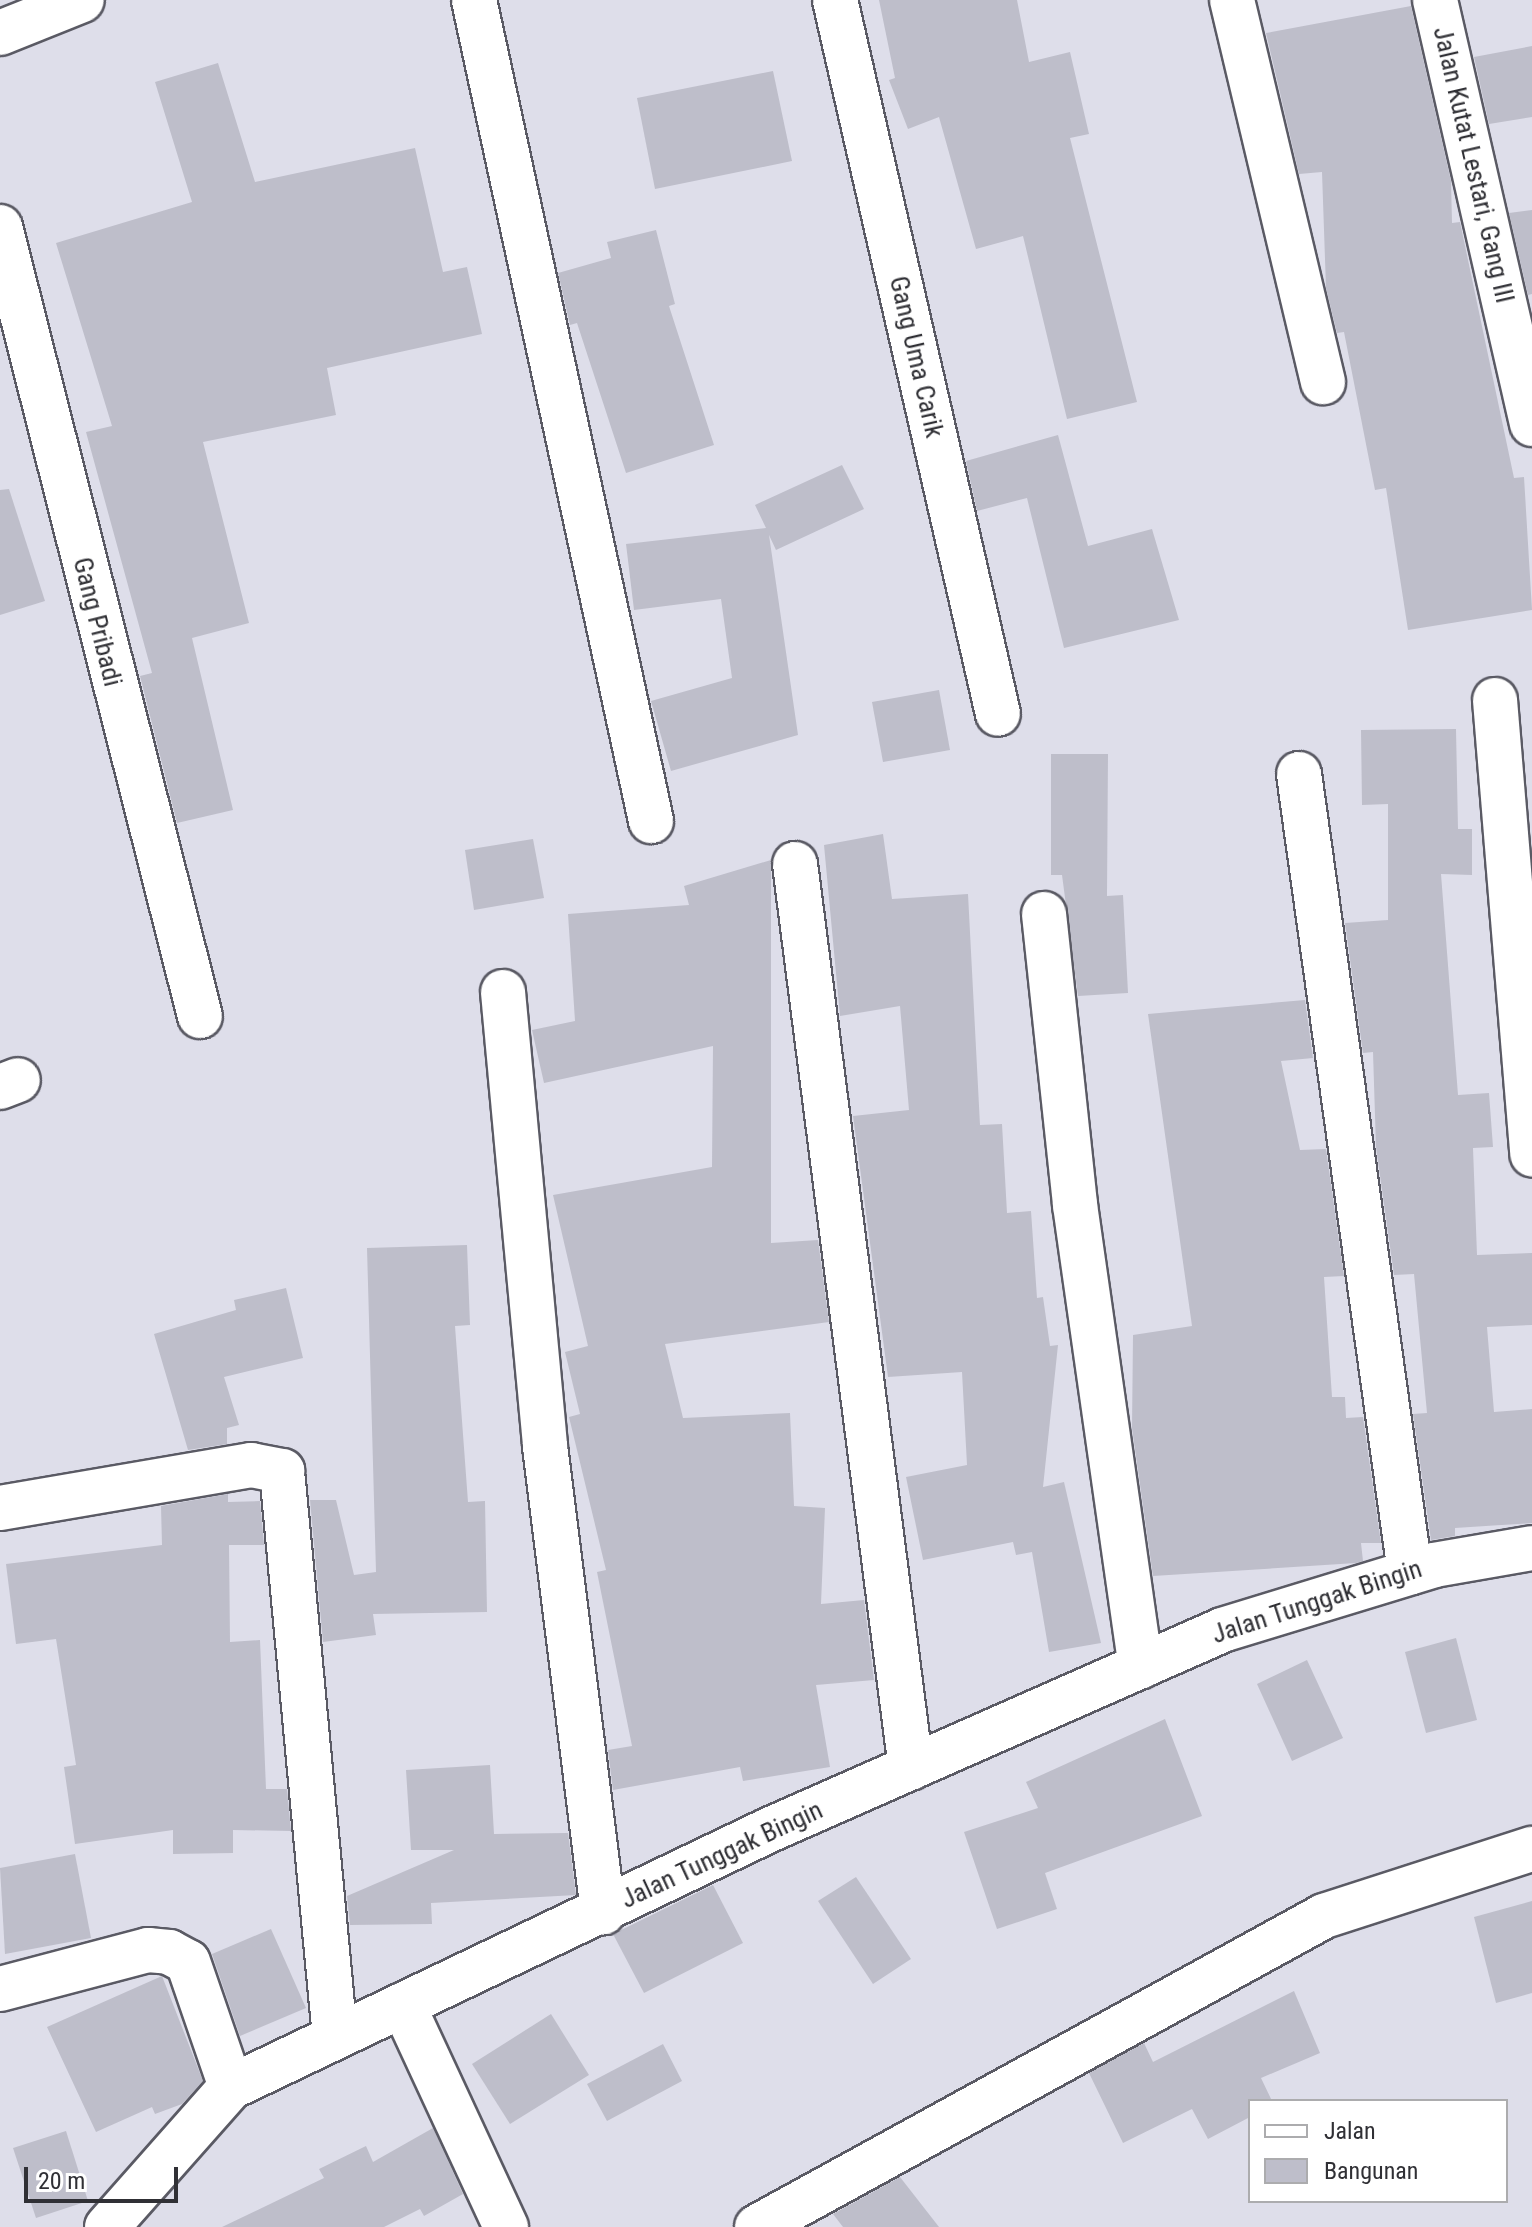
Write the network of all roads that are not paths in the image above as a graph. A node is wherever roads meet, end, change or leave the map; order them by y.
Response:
1 (82, 0) edge
2 (474, 0) edge
3 (835, 0) edge
4 (1232, 0) edge
5 (1435, 0) edge
6 (0, 33) edge
7 (0, 227) edge
8 (1323, 382) dead end
9 (1532, 424) edge
10 (1495, 700) dead end
11 (998, 714) dead end
12 (1299, 774) dead end
13 (651, 821) dead end
14 (795, 864) dead end
15 (1044, 914) dead end
16 (503, 992) dead end
17 (200, 1016) dead end
18 (1532, 1154) edge
19 (0, 1508) edge
20 (1532, 1548) edge
21 (1410, 1572) junction
22 (1141, 1666) junction
23 (911, 1768) junction
24 (1532, 1849) edge
25 (603, 1912) junction
26 (0, 1989) edge
27 (403, 2005) junction
28 (335, 2037) junction
29 (231, 2087) junction
30 (107, 2227) edge
31 (506, 2227) edge
32 (757, 2227) edge

1 - 6 street
2 - 13 street
3 - 11 street, Gang Uma Carik
4 - 8 street
5 - 9 street, Jalan Kutat Lestari, Gang III
7 - 17 street, Gang Pribadi
10 - 18 street
12 - 21 street
14 - 23 street
15 - 22 street
16 - 25 street
19 - 28 street
20 - 21 street, Jalan Tunggak Bingin
21 - 22 street, Jalan Tunggak Bingin
22 - 23 street, Jalan Tunggak Bingin
23 - 25 street, Jalan Tunggak Bingin
24 - 32 street
25 - 27 street, Jalan Tunggak Bingin
26 - 29 street
27 - 28 street, Jalan Tunggak Bingin
27 - 31 street
28 - 29 street, Jalan Tunggak Bingin
29 - 30 street

